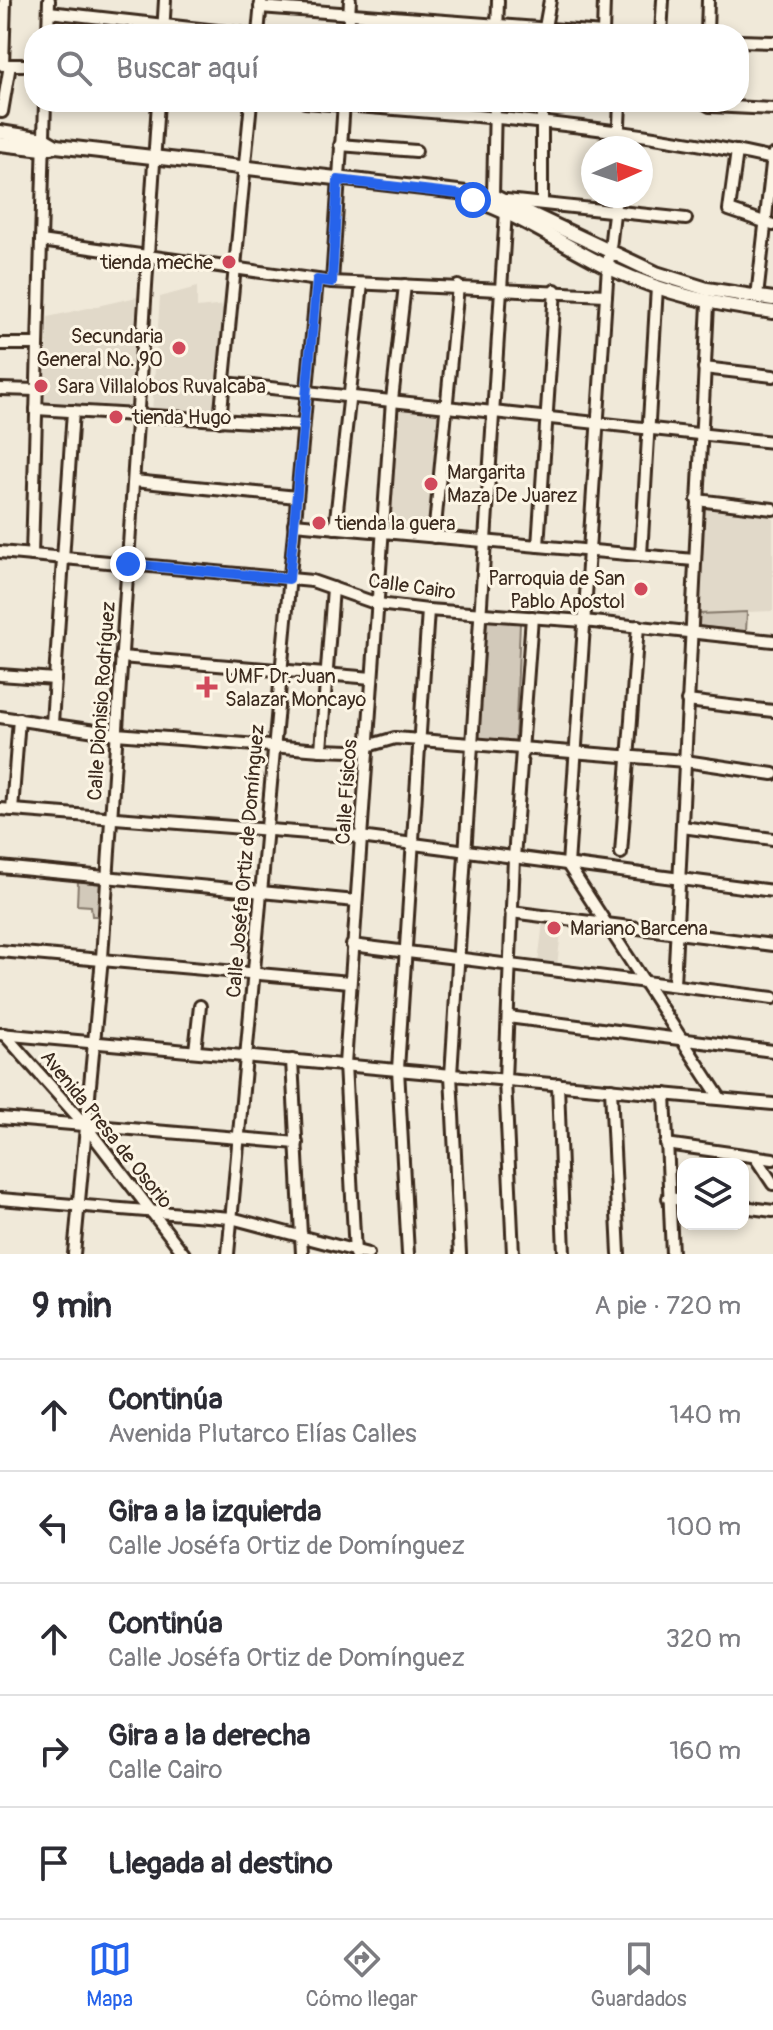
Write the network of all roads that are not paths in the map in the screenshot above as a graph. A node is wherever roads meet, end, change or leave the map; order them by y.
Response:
1 (5, 0) edge
2 (49, 0) edge
3 (165, 0) edge
4 (350, 0) edge
5 (498, 0) edge
6 (550, 0) edge
7 (604, 0) edge
8 (663, 0) edge
9 (708, 0) edge
10 (260, 3) edge
11 (49, 12) junction
12 (349, 12) junction
13 (48, 24) edge
14 (125, 24) edge
15 (163, 24) edge
16 (259, 24) edge
17 (348, 24) edge
18 (453, 24) edge
19 (497, 24) edge
20 (547, 24) edge
21 (603, 24) edge
22 (662, 24) edge
23 (707, 24) edge
24 (749, 41) edge
25 (773, 42) edge
26 (4, 65) edge
27 (749, 107) edge
28 (773, 109) edge
29 (2, 112) edge
30 (46, 112) edge
31 (157, 112) edge
32 (250, 112) edge
33 (343, 112) edge
34 (436, 112) edge
35 (494, 112) edge
36 (541, 112) edge
37 (620, 112) edge
38 (494, 117) junction
39 (541, 121) junction
40 (0, 132) edge
41 (619, 132) junction
42 (619, 136) edge
43 (0, 144) edge
44 (48, 144) junction
45 (340, 145) junction
46 (416, 151) dead end
47 (737, 151) junction
48 (154, 158) junction
49 (773, 158) edge
50 (244, 169) junction
51 (338, 180) junction
52 (458, 194) junction
53 (502, 203) junction
54 (616, 211) junction
55 (537, 214) junction
56 (686, 219) dead end
57 (769, 224) edge
58 (41, 241) junction
59 (149, 258) junction
60 (609, 260) junction
61 (235, 269) junction
62 (317, 280) junction
63 (332, 282) junction
64 (362, 284) junction
65 (405, 285) junction
66 (458, 286) junction
67 (657, 287) junction
68 (501, 288) junction
69 (555, 290) junction
70 (606, 295) junction
71 (757, 297) junction
72 (773, 299) edge
73 (708, 304) junction
74 (773, 312) edge
75 (0, 344) edge
76 (38, 344) junction
77 (704, 368) junction
78 (773, 376) edge
79 (224, 383) junction
80 (0, 389) edge
81 (37, 390) junction
82 (307, 391) junction
83 (349, 395) junction
84 (392, 400) junction
85 (446, 405) junction
86 (36, 409) junction
87 (493, 409) junction
88 (73, 411) junction
89 (137, 415) junction
90 (544, 416) junction
91 (220, 421) junction
92 (598, 423) junction
93 (303, 425) junction
94 (647, 428) junction
95 (700, 432) junction
96 (773, 442) edge
97 (134, 481) junction
98 (297, 497) junction
99 (697, 500) junction
100 (773, 509) edge
101 (294, 524) junction
102 (335, 528) junction
103 (383, 532) junction
104 (434, 537) junction
105 (484, 541) junction
106 (538, 546) junction
107 (589, 550) junction
108 (0, 552) edge
109 (32, 555) junction
110 (641, 555) junction
111 (62, 558) junction
112 (694, 560) junction
113 (128, 564) junction
114 (289, 579) junction
115 (333, 588) junction
116 (378, 604) junction
117 (428, 610) junction
118 (479, 613) junction
119 (532, 617) junction
120 (584, 621) junction
121 (638, 626) junction
122 (691, 631) junction
123 (773, 641) edge
124 (121, 657) junction
125 (281, 670) junction
126 (327, 674) junction
127 (0, 675) edge
128 (372, 678) junction
129 (55, 679) junction
130 (687, 701) junction
131 (773, 711) edge
132 (0, 717) edge
133 (19, 719) junction
134 (52, 723) junction
135 (116, 734) junction
136 (420, 740) junction
137 (368, 744) junction
138 (470, 744) junction
139 (274, 746) junction
140 (523, 748) junction
141 (321, 750) junction
142 (576, 752) junction
143 (628, 756) junction
144 (685, 761) junction
145 (773, 774) edge
146 (0, 809) edge
147 (12, 810) junction
148 (111, 818) junction
149 (682, 827) junction
150 (267, 829) junction
151 (360, 837) junction
152 (773, 839) edge
153 (412, 845) junction
154 (463, 851) junction
155 (621, 853) dead end
156 (514, 858) junction
157 (568, 865) junction
158 (0, 867) edge
159 (107, 878) junction
160 (679, 879) junction
161 (773, 891) edge
162 (261, 893) junction
163 (356, 901) junction
164 (511, 912) junction
165 (607, 924) junction
166 (677, 932) junction
167 (352, 945) junction
168 (773, 945) edge
169 (0, 951) edge
170 (404, 951) junction
171 (102, 958) junction
172 (457, 958) junction
173 (509, 964) junction
174 (253, 974) junction
175 (645, 981) junction
176 (350, 982) junction
177 (674, 984) junction
178 (773, 998) edge
179 (200, 1006) dead end
180 (508, 1017) junction
181 (1, 1032) edge
182 (682, 1039) junction
183 (95, 1042) junction
184 (195, 1051) junction
185 (773, 1051) edge
186 (245, 1055) junction
187 (292, 1060) junction
188 (345, 1064) junction
189 (398, 1069) junction
190 (451, 1075) junction
191 (505, 1080) junction
192 (558, 1084) junction
193 (611, 1089) junction
194 (665, 1094) junction
195 (720, 1098) junction
196 (773, 1104) edge
197 (0, 1118) edge
198 (85, 1125) junction
199 (238, 1138) junction
200 (297, 1143) junction
201 (666, 1144) junction
202 (755, 1157) junction
203 (773, 1159) edge
204 (773, 1184) edge
205 (668, 1198) junction
206 (0, 1199) edge
207 (677, 1199) edge
208 (79, 1206) junction
209 (749, 1208) edge
210 (773, 1211) edge
211 (153, 1212) junction
212 (231, 1218) junction
213 (302, 1237) junction
214 (354, 1252) edge
215 (74, 1254) edge
216 (184, 1254) edge
217 (228, 1254) edge
218 (302, 1254) edge
219 (368, 1254) edge
220 (408, 1254) edge
221 (460, 1254) edge
222 (513, 1254) edge
223 (564, 1254) edge
224 (619, 1254) edge
225 (672, 1254) edge

1 - 26 street
2 - 11 street
3 - 15 street
4 - 12 street
5 - 19 street
6 - 20 street
7 - 21 street
8 - 22 street
9 - 23 street
10 - 12 street
10 - 16 street
11 - 13 street
11 - 14 street
12 - 17 street
12 - 18 street
24 - 25 street
26 - 29 street
27 - 28 street
30 - 44 street
31 - 48 street, Calle Dionisio Rodríguez
32 - 50 street
33 - 45 street
34 - 38 street
35 - 38 street
36 - 39 street
37 - 41 street
38 - 39 street
38 - 53 street
39 - 41 street
39 - 55 street
40 - 44 main road
41 - 42 street
41 - 47 street
43 - 44 main road
44 - 48 main road
44 - 58 street
45 - 46 street
45 - 51 street
47 - 49 street
47 - 57 street
48 - 50 main road
48 - 59 street, Calle Dionisio Rodríguez
49 - 57 street
50 - 51 main road
50 - 61 street
51 - 52 main road
51 - 63 street
52 - 53 main road
52 - 53 main road
53 - 55 main road
53 - 68 street
54 - 55 street
54 - 56 street
54 - 60 street
55 - 60 main road
57 - 71 street
58 - 59 street
58 - 76 street
59 - 61 street
59 - 89 street, Calle Dionisio Rodríguez
60 - 67 main road
60 - 70 street
60 - 71 main road
61 - 62 street
61 - 79 street
62 - 63 street
62 - 82 street, Calle Joséfa Ortiz de Domínguez
63 - 64 street
64 - 65 street
64 - 83 street
65 - 66 street
65 - 84 street, Calle Físicos
66 - 68 street
66 - 85 street
67 - 73 main road
67 - 94 street
68 - 69 street
68 - 87 street
69 - 70 street
69 - 90 street
70 - 92 street
71 - 72 main road
73 - 74 main road
73 - 77 street
75 - 76 street
76 - 81 street
77 - 78 street
77 - 95 street
79 - 82 street
79 - 91 street
80 - 81 street
81 - 86 street
82 - 83 street
82 - 93 street, Calle Joséfa Ortiz de Domínguez
83 - 84 street
83 - 102 street
84 - 85 street
84 - 103 street, Calle Físicos
85 - 87 street
85 - 104 street
86 - 88 street
86 - 109 street
87 - 90 street
87 - 105 street
88 - 89 street
88 - 111 street
89 - 91 street
89 - 97 street, Calle Dionisio Rodríguez
90 - 92 street
90 - 106 street
91 - 93 street
92 - 94 street
92 - 107 street
93 - 98 street, Calle Joséfa Ortiz de Domínguez
94 - 95 street
94 - 110 street
95 - 96 street
95 - 99 street
97 - 98 street
97 - 113 street, Calle Dionisio Rodríguez
98 - 101 street, Calle Joséfa Ortiz de Domínguez
99 - 100 street
99 - 112 street
101 - 102 street
101 - 114 street, Calle Joséfa Ortiz de Domínguez
102 - 103 street
103 - 104 street
103 - 116 street, Calle Físicos
104 - 105 street
105 - 106 street
105 - 118 street
106 - 107 street
107 - 110 street
107 - 120 street
108 - 109 street, Calle Cairo
109 - 111 street, Calle Cairo
110 - 112 street
111 - 113 street, Calle Cairo
111 - 129 street
112 - 122 street
113 - 114 street, Calle Cairo
113 - 124 street, Calle Dionisio Rodríguez
114 - 115 street, Calle Cairo
114 - 125 street, Calle Joséfa Ortiz de Domínguez
115 - 116 street, Calle Cairo
115 - 126 street
116 - 117 street, Calle Cairo
116 - 128 street, Calle Físicos
117 - 118 street, Calle Cairo
117 - 136 street
118 - 119 street, Calle Cairo
118 - 138 street
119 - 120 street, Calle Cairo
119 - 140 street
120 - 121 street, Calle Cairo
120 - 142 street
121 - 122 street, Calle Cairo
121 - 143 street
122 - 123 street, Calle Cairo
122 - 130 street
124 - 125 street
124 - 135 street, Calle Dionisio Rodríguez
125 - 126 street
125 - 139 street, Calle Joséfa Ortiz de Domínguez
126 - 128 street
126 - 141 street
127 - 129 street
128 - 137 street, Calle Físicos
129 - 134 street
130 - 131 street
130 - 144 street
132 - 133 street
133 - 134 street
133 - 147 street
134 - 135 street
135 - 139 street
135 - 148 street, Calle Dionisio Rodríguez
136 - 137 street
136 - 138 street
136 - 153 street
137 - 141 street
137 - 151 street, Calle Físicos
138 - 140 street
138 - 154 street
139 - 141 street
139 - 150 street, Calle Joséfa Ortiz de Domínguez
140 - 142 street
140 - 156 street
142 - 143 street
142 - 157 street
143 - 144 street
143 - 155 street
144 - 145 street
144 - 149 street
146 - 147 street
147 - 148 street
148 - 150 street
148 - 159 street, Calle Dionisio Rodríguez
149 - 152 street
149 - 160 street
150 - 151 street
150 - 162 street, Calle Joséfa Ortiz de Domínguez
151 - 153 street
151 - 163 street, Calle Físicos
153 - 154 street
153 - 170 street
154 - 156 street
154 - 172 street
156 - 157 street
156 - 164 street
157 - 160 street
157 - 165 street
158 - 159 street
159 - 162 street
159 - 171 street, Calle Dionisio Rodríguez
160 - 161 street
160 - 166 street
162 - 163 street
162 - 174 street, Calle Joséfa Ortiz de Domínguez
163 - 167 street, Calle Físicos
164 - 165 street
164 - 173 street
165 - 166 street
165 - 175 street
166 - 168 street
166 - 177 street
167 - 170 street
167 - 176 street, Calle Físicos
169 - 171 street
170 - 172 street
170 - 189 street
171 - 174 street
171 - 183 street, Calle Dionisio Rodríguez
172 - 173 street
172 - 190 street
173 - 175 street
173 - 180 street
174 - 176 street
174 - 186 street, Calle Joséfa Ortiz de Domínguez
175 - 177 street
175 - 182 street
176 - 188 street, Calle Físicos
177 - 178 street
179 - 184 street
180 - 182 street
180 - 191 street
181 - 183 street
181 - 198 street, Avenida Presa de Osorio
182 - 185 street
182 - 195 street
183 - 184 street
183 - 198 street, Calle Dionisio Rodríguez
184 - 186 street
186 - 187 street
186 - 199 street, Calle Joséfa Ortiz de Domínguez
187 - 188 street
187 - 200 street
188 - 189 street
188 - 214 street, Calle Físicos
189 - 190 street
189 - 220 street
190 - 191 street
190 - 221 street
191 - 192 street
191 - 222 street
192 - 193 street
192 - 223 street
193 - 194 street
193 - 224 street
194 - 195 street
194 - 201 street
195 - 196 street
197 - 198 street
198 - 199 street
198 - 208 street, Calle Dionisio Rodríguez
198 - 211 street, Avenida Presa de Osorio
199 - 200 street
199 - 212 street, Calle Joséfa Ortiz de Domínguez
200 - 213 street
201 - 202 street
201 - 205 street
202 - 203 street
202 - 204 street
205 - 207 street
205 - 225 street
206 - 208 street
208 - 211 street
208 - 215 street, Calle Dionisio Rodríguez
209 - 210 street
211 - 212 street
211 - 216 street, Avenida Presa de Osorio
212 - 213 street
212 - 217 street, Calle Joséfa Ortiz de Domínguez
213 - 214 street
213 - 218 street
214 - 219 street

